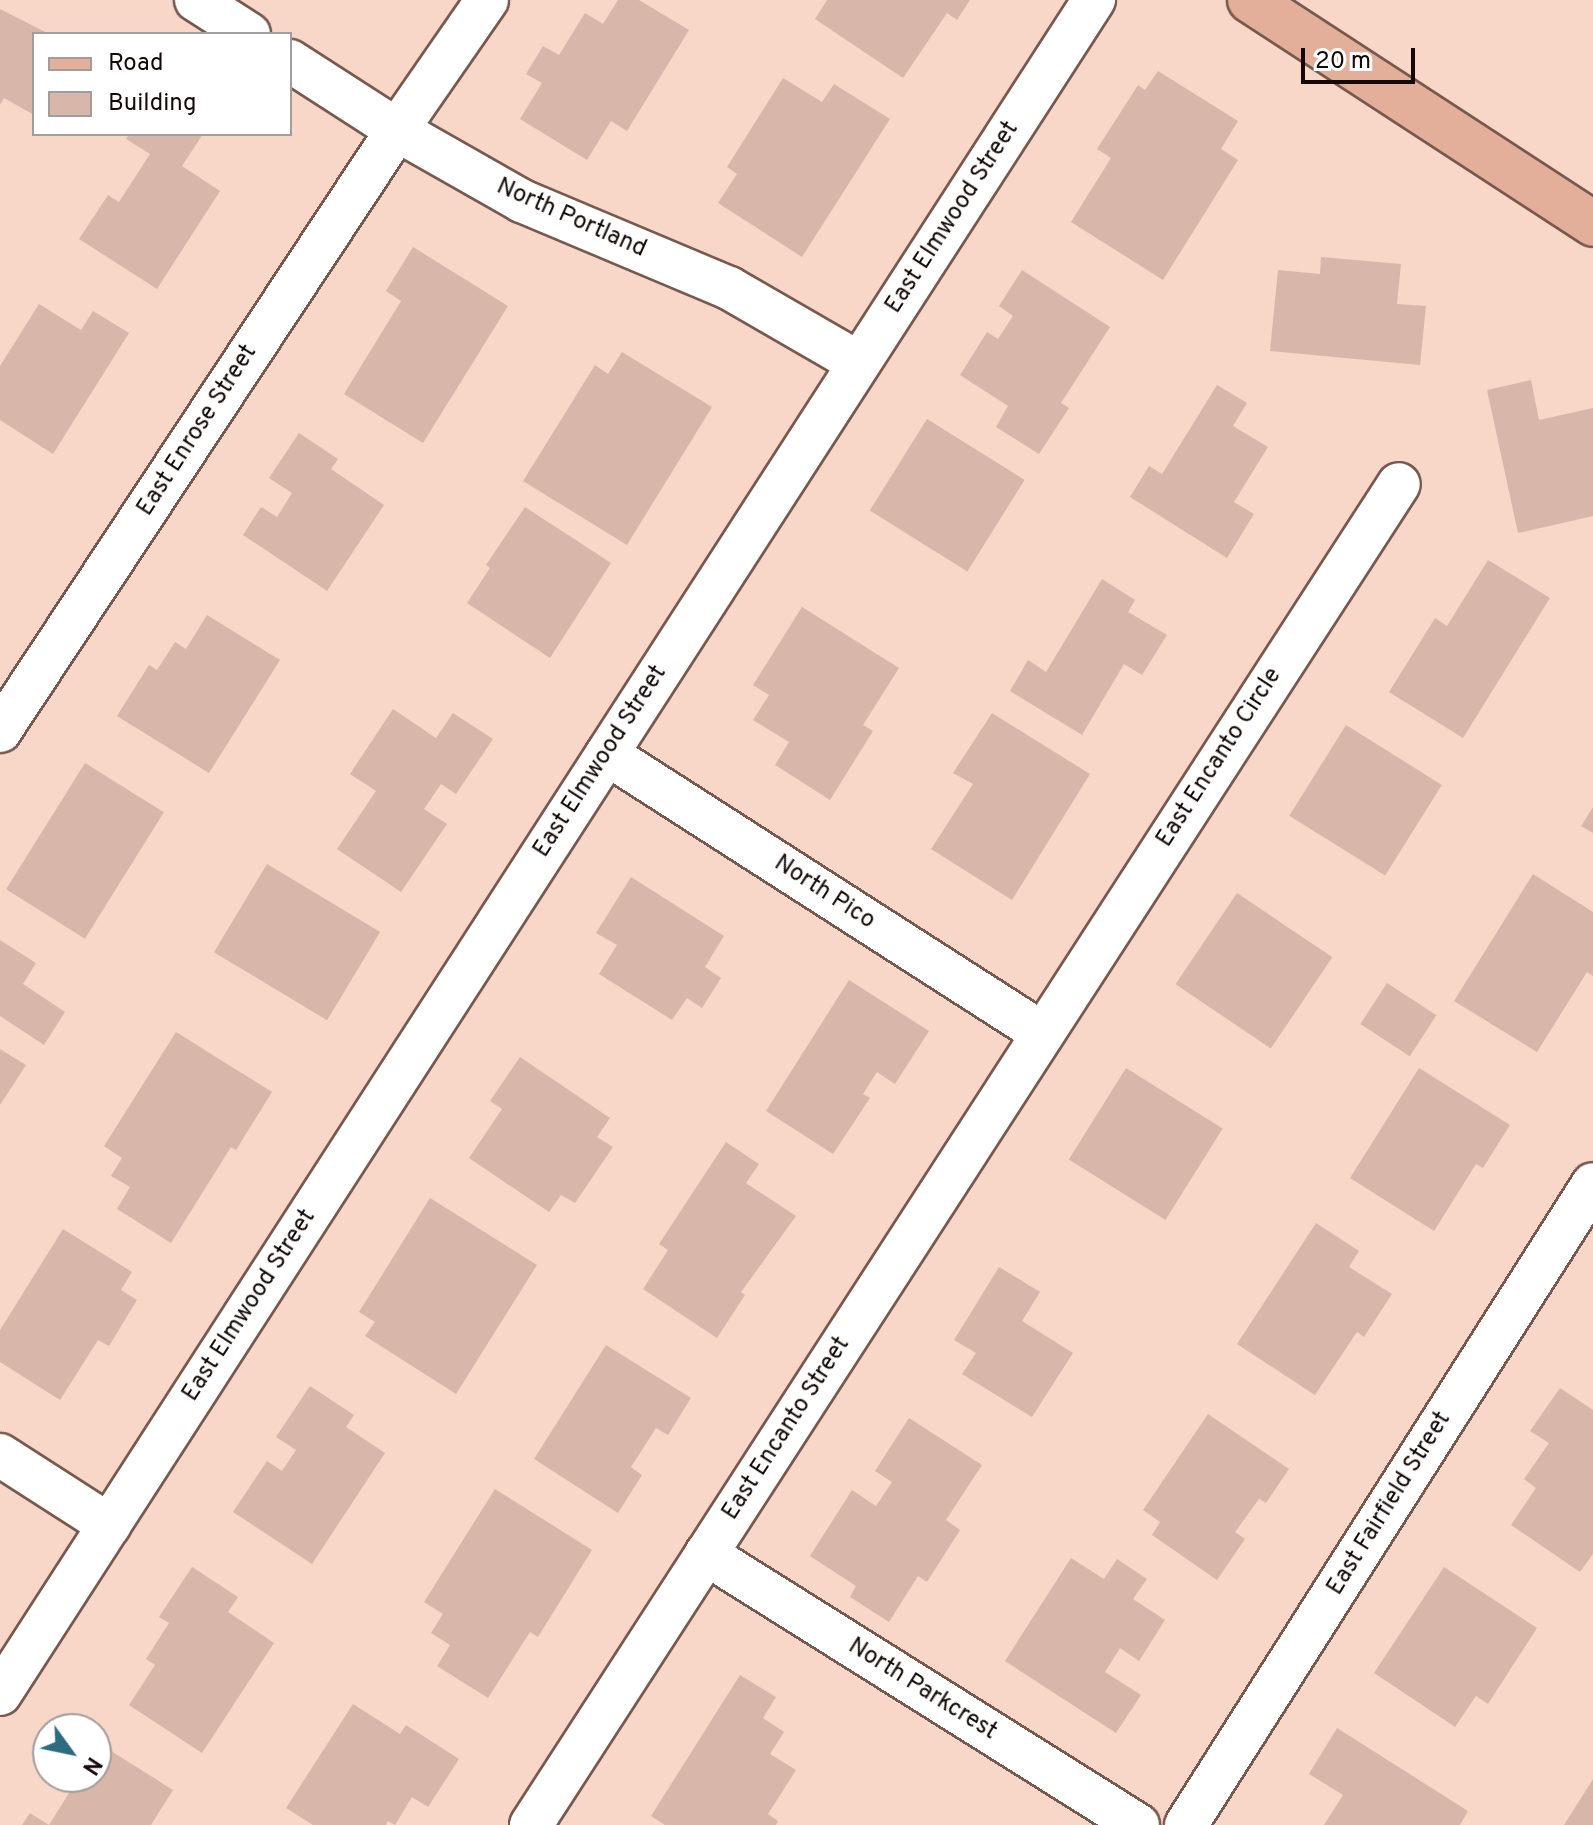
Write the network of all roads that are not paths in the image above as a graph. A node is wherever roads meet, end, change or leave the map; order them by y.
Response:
1 (196, 0) edge
2 (487, 0) edge
3 (1094, 0) edge
4 (1250, 0) edge
5 (246, 32) edge
6 (292, 62) edge
7 (397, 130) junction
8 (1593, 224) edge
9 (859, 363) junction
10 (1399, 484) dead end
11 (0, 731) edge
12 (607, 754) junction
13 (1042, 1033) junction
14 (1593, 1184) edge
15 (0, 1455) edge
16 (109, 1525) junction
17 (706, 1554) junction
18 (0, 1694) edge
19 (531, 1825) edge
20 (1138, 1825) edge
21 (1186, 1825) edge

1 - 5 street
2 - 7 street, East Enrose Street
3 - 9 street, East Elmwood Street
4 - 8 main road
6 - 7 street, North Portland
7 - 9 street, North Portland
7 - 11 street, East Enrose Street
9 - 12 street, East Elmwood Street
10 - 13 street, East Encanto Circle
12 - 13 street, North Pico
12 - 16 street, East Elmwood Street
13 - 17 street, East Encanto Street
14 - 21 street, East Fairfield Street
15 - 16 street
16 - 18 street, East Elmwood Street
17 - 19 street, East Encanto Street
17 - 20 street, North Parkcrest

